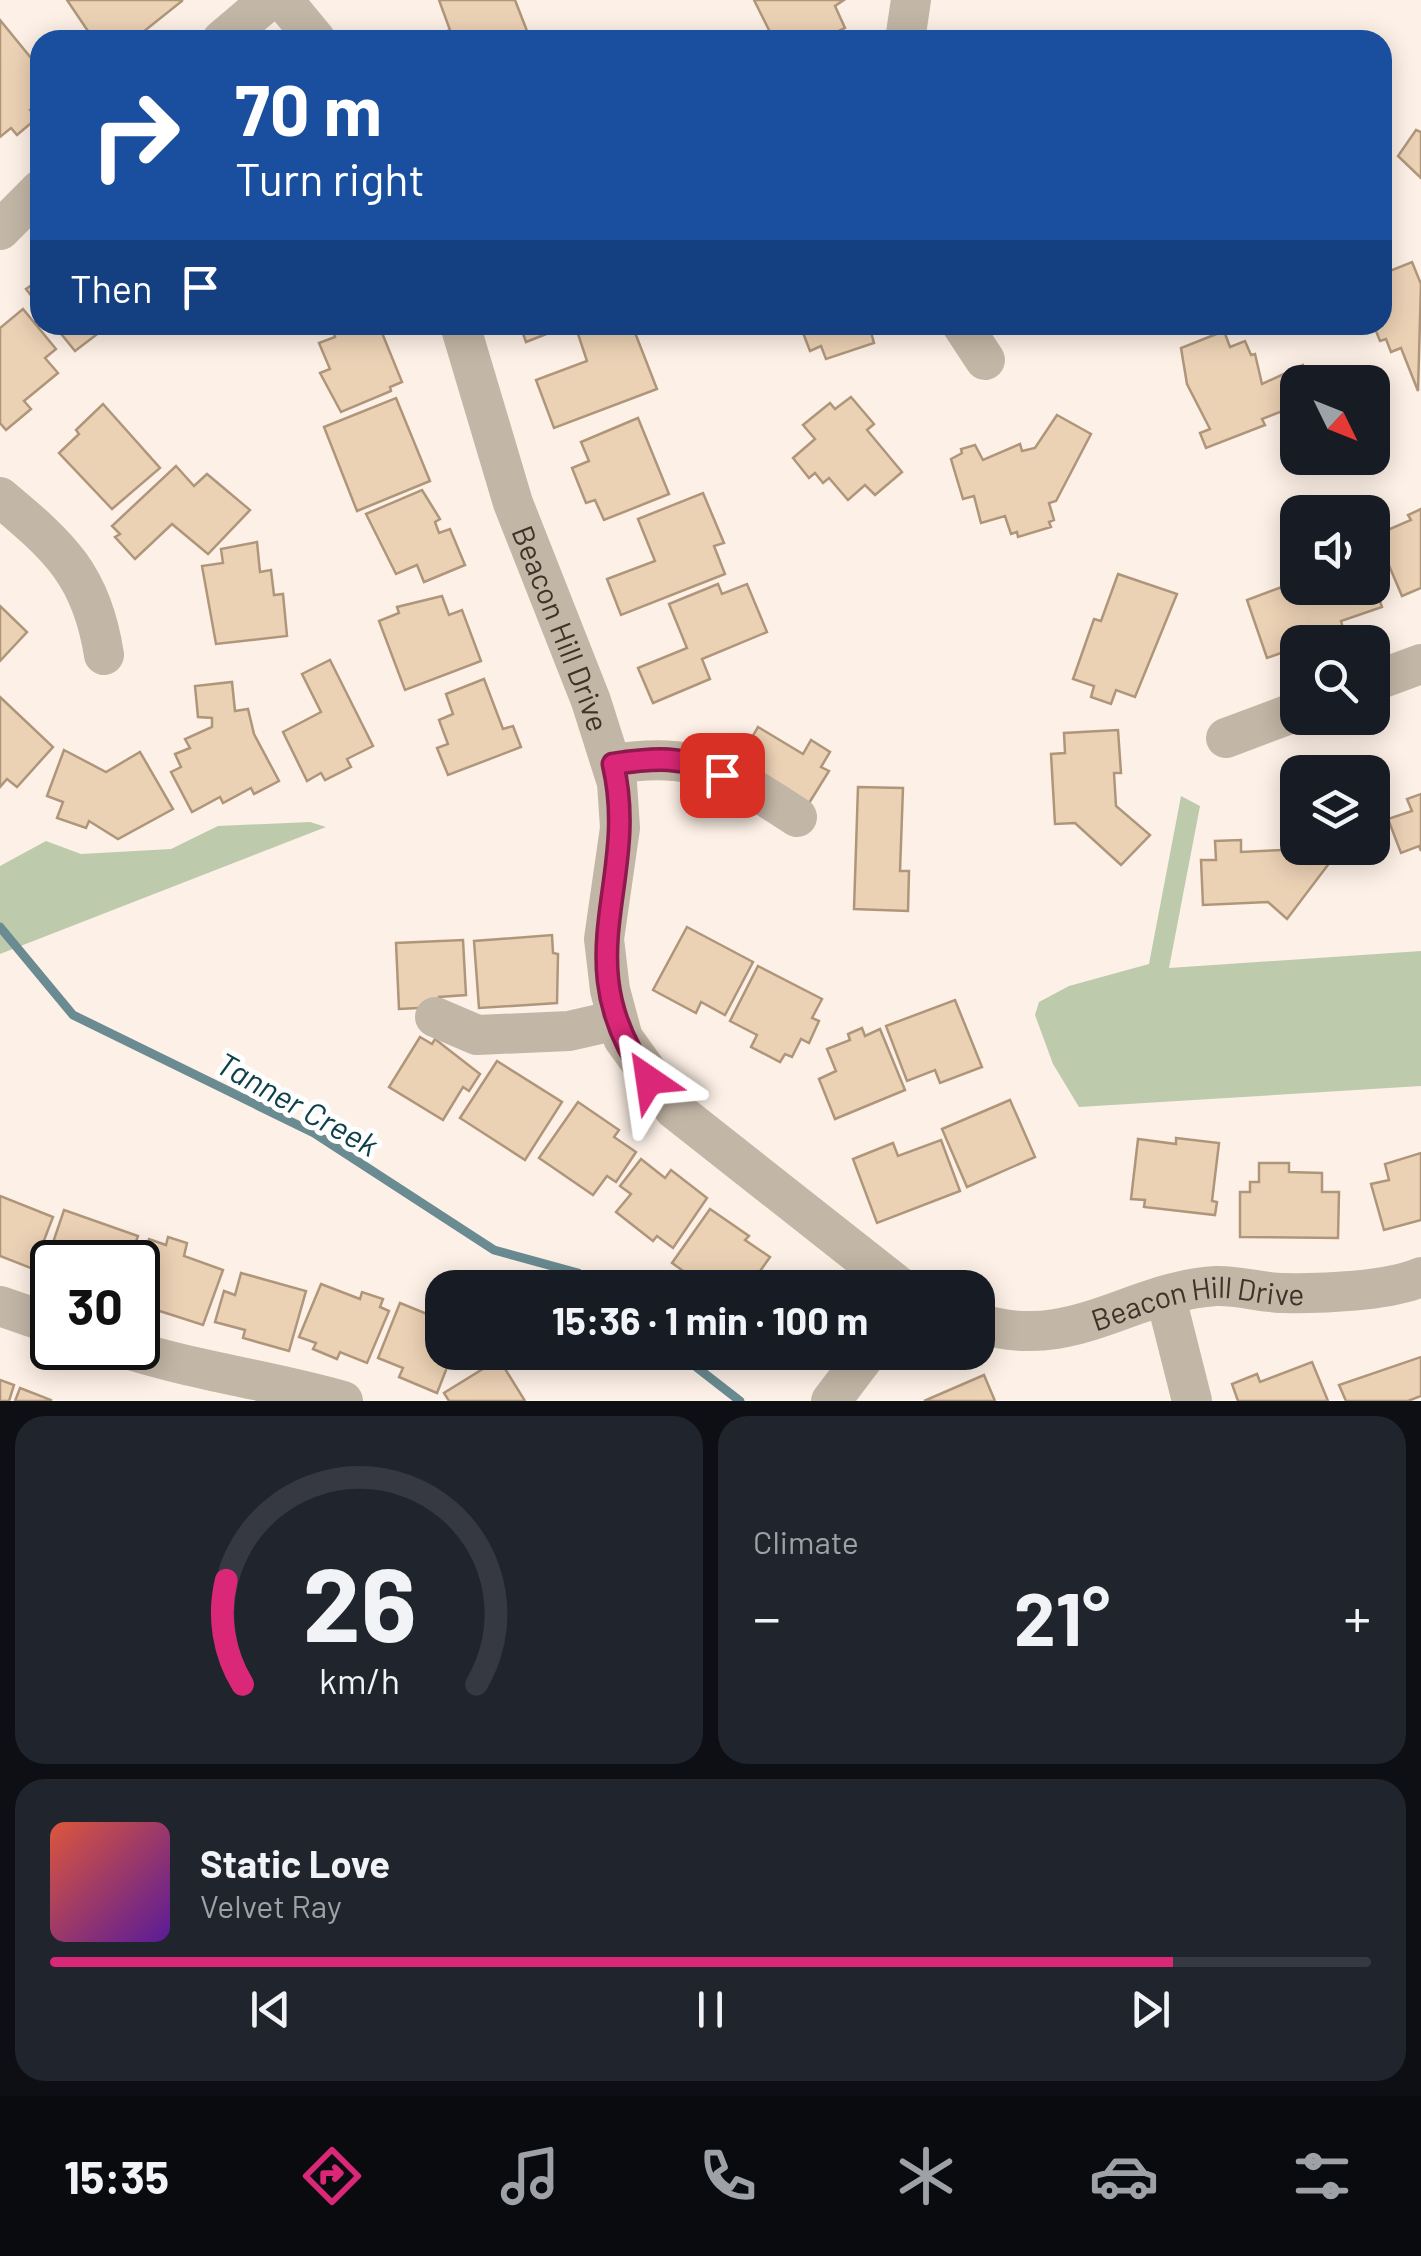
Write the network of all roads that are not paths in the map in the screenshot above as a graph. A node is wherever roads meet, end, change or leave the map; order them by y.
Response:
1 (269, 0) edge
2 (283, 0) edge
3 (910, 0) edge
4 (234, 30) edge
5 (308, 30) edge
6 (906, 30) edge
7 (30, 200) edge
8 (0, 230) edge
9 (463, 335) edge
10 (969, 335) edge
11 (985, 360) dead end
12 (0, 497) edge
13 (104, 654) dead end
14 (1421, 664) edge
15 (1390, 675) edge
16 (1280, 718) edge
17 (1226, 738) dead end
18 (613, 764) junction
19 (796, 817) dead end
20 (435, 1017) dead end
21 (617, 1020) junction
22 (878, 1270) edge
23 (1421, 1277) edge
24 (1166, 1298) junction
25 (0, 1306) edge
26 (30, 1316) edge
27 (995, 1327) edge
28 (160, 1360) edge
29 (854, 1370) edge
30 (343, 1401) edge
31 (831, 1401) edge
32 (1192, 1401) edge

1 - 4 street
2 - 5 street
3 - 6 street
7 - 8 street
9 - 18 street, Beacon Hill Drive
10 - 11 street
12 - 13 street
14 - 15 street
16 - 17 street
18 - 19 street
18 - 21 street, Beacon Hill Drive
20 - 21 street
21 - 22 street, Beacon Hill Drive
23 - 24 street, Beacon Hill Drive
24 - 27 street, Beacon Hill Drive
24 - 32 street
25 - 26 street
28 - 30 street
29 - 31 street

